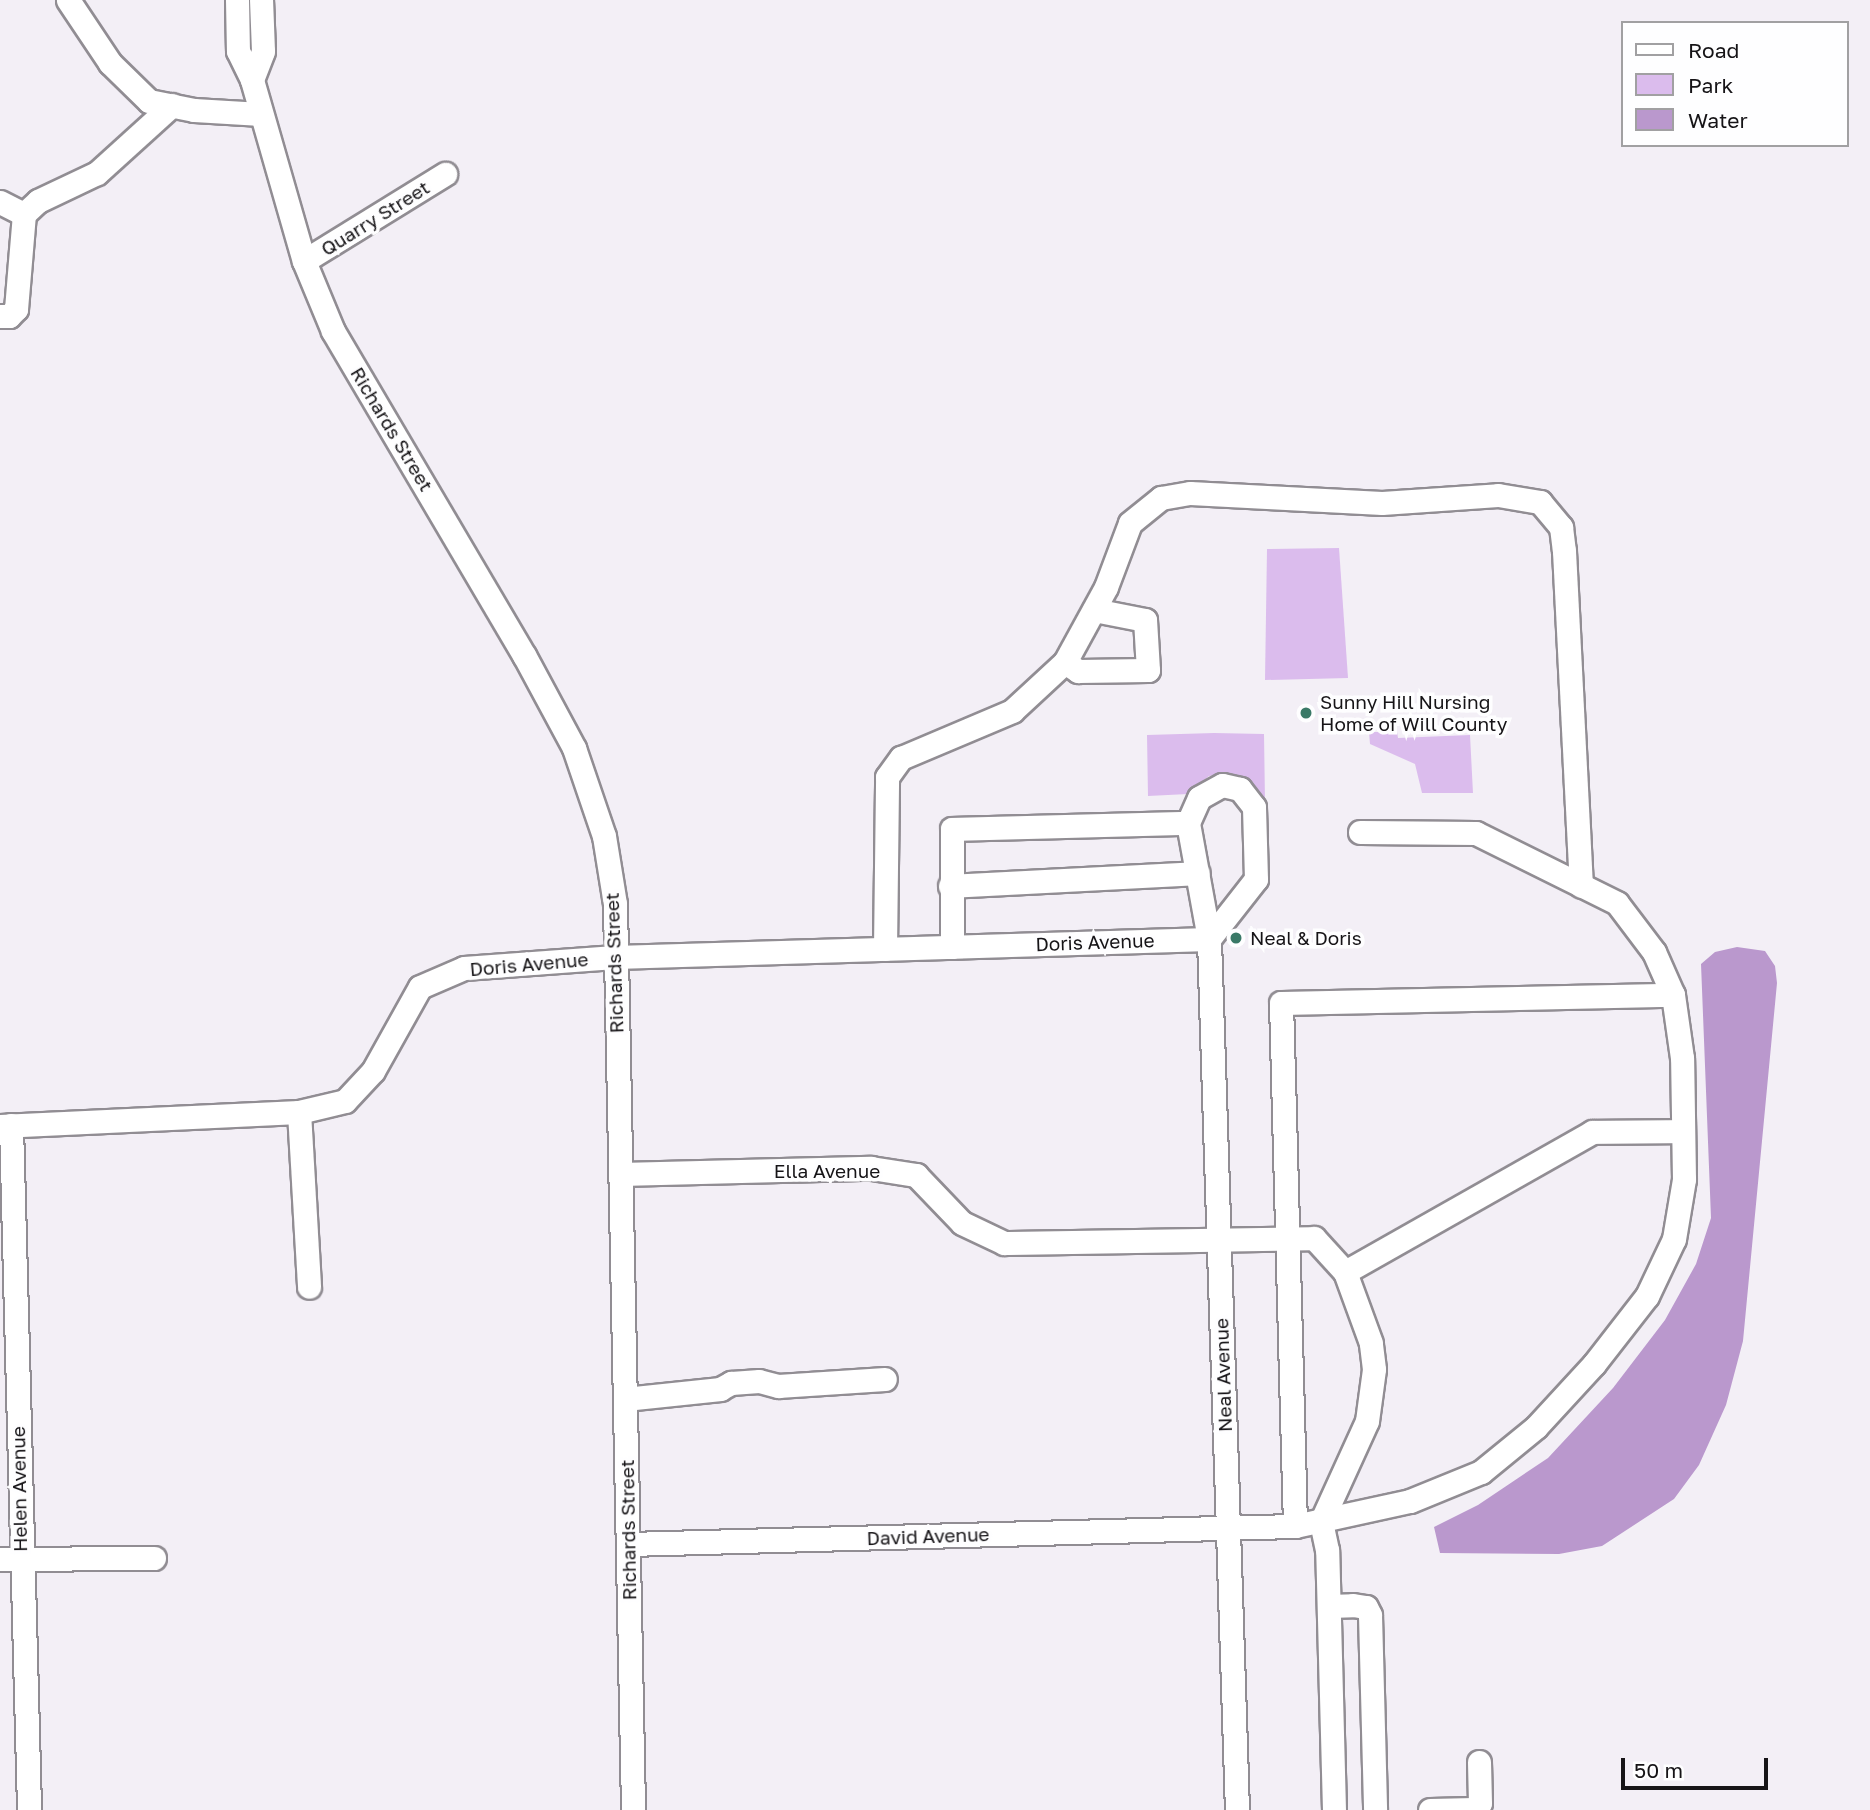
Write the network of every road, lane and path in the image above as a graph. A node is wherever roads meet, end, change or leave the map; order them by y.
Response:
1 (68, 0) edge
2 (237, 0) edge
3 (261, 0) edge
4 (252, 80) junction
5 (172, 106) junction
6 (261, 114) junction
7 (446, 174) dead end
8 (0, 202) edge
9 (24, 214) junction
10 (304, 261) junction
11 (0, 316) edge
12 (1094, 610) junction
13 (1065, 662) junction
14 (1188, 823) junction
15 (1360, 832) dead end
16 (1199, 882) junction
17 (950, 886) junction
18 (1581, 886) junction
19 (1233, 905) junction
20 (1209, 939) junction
21 (952, 947) junction
22 (885, 948) junction
23 (615, 957) junction
24 (1673, 995) junction
25 (299, 1112) junction
26 (6, 1125) edge
27 (1683, 1131) junction
28 (620, 1174) junction
29 (1287, 1238) junction
30 (1219, 1241) junction
31 (1345, 1272) junction
32 (309, 1287) dead end
33 (885, 1379) dead end
34 (625, 1399) junction
35 (1321, 1522) junction
36 (1296, 1526) junction
37 (1228, 1527) junction
38 (628, 1544) junction
39 (10, 1558) edge
40 (154, 1558) dead end
41 (1329, 1606) junction
42 (1479, 1762) dead end
43 (29, 1810) edge
44 (634, 1810) edge
45 (1237, 1810) edge
46 (1334, 1810) edge
47 (1375, 1810) edge
48 (1430, 1810) edge

1 - 5 street
2 - 4 street, Richards Street
3 - 4 street
4 - 6 street, Richards Street
5 - 6 street
5 - 9 street
6 - 10 street, Richards Street
7 - 10 street, Quarry Street
8 - 9 street
9 - 11 street
10 - 23 street, Richards Street
12 - 13 street
12 - 13 street
12 - 18 street
13 - 22 street
14 - 16 street, Neal Avenue
14 - 17 street
14 - 19 street
15 - 18 street, David Avenue
16 - 17 street
16 - 19 street
16 - 20 street, Neal Avenue
17 - 21 street
18 - 24 street, David Avenue
19 - 20 street
20 - 21 street, Doris Avenue
20 - 30 street, Neal Avenue
21 - 22 street, Doris Avenue
22 - 23 street, Doris Avenue
23 - 25 street, Doris Avenue
23 - 28 street, Richards Street
24 - 27 street, David Avenue
24 - 29 street
25 - 26 street, Doris Avenue
25 - 32 street
26 - 39 street, Helen Avenue
27 - 31 street
27 - 35 street, David Avenue
28 - 30 street, Ella Avenue
28 - 34 street, Richards Street
29 - 30 street, Ella Avenue
29 - 31 street, Ella Avenue
29 - 36 street
30 - 37 street, Neal Avenue
31 - 35 street
33 - 34 street
34 - 38 street, Richards Street
35 - 36 street, David Avenue
35 - 41 street
36 - 37 street, David Avenue
37 - 38 street, David Avenue
37 - 45 street, Neal Avenue
38 - 44 street, Richards Street
39 - 40 street
39 - 43 street, Helen Avenue
41 - 46 street
41 - 47 street
42 - 48 street

